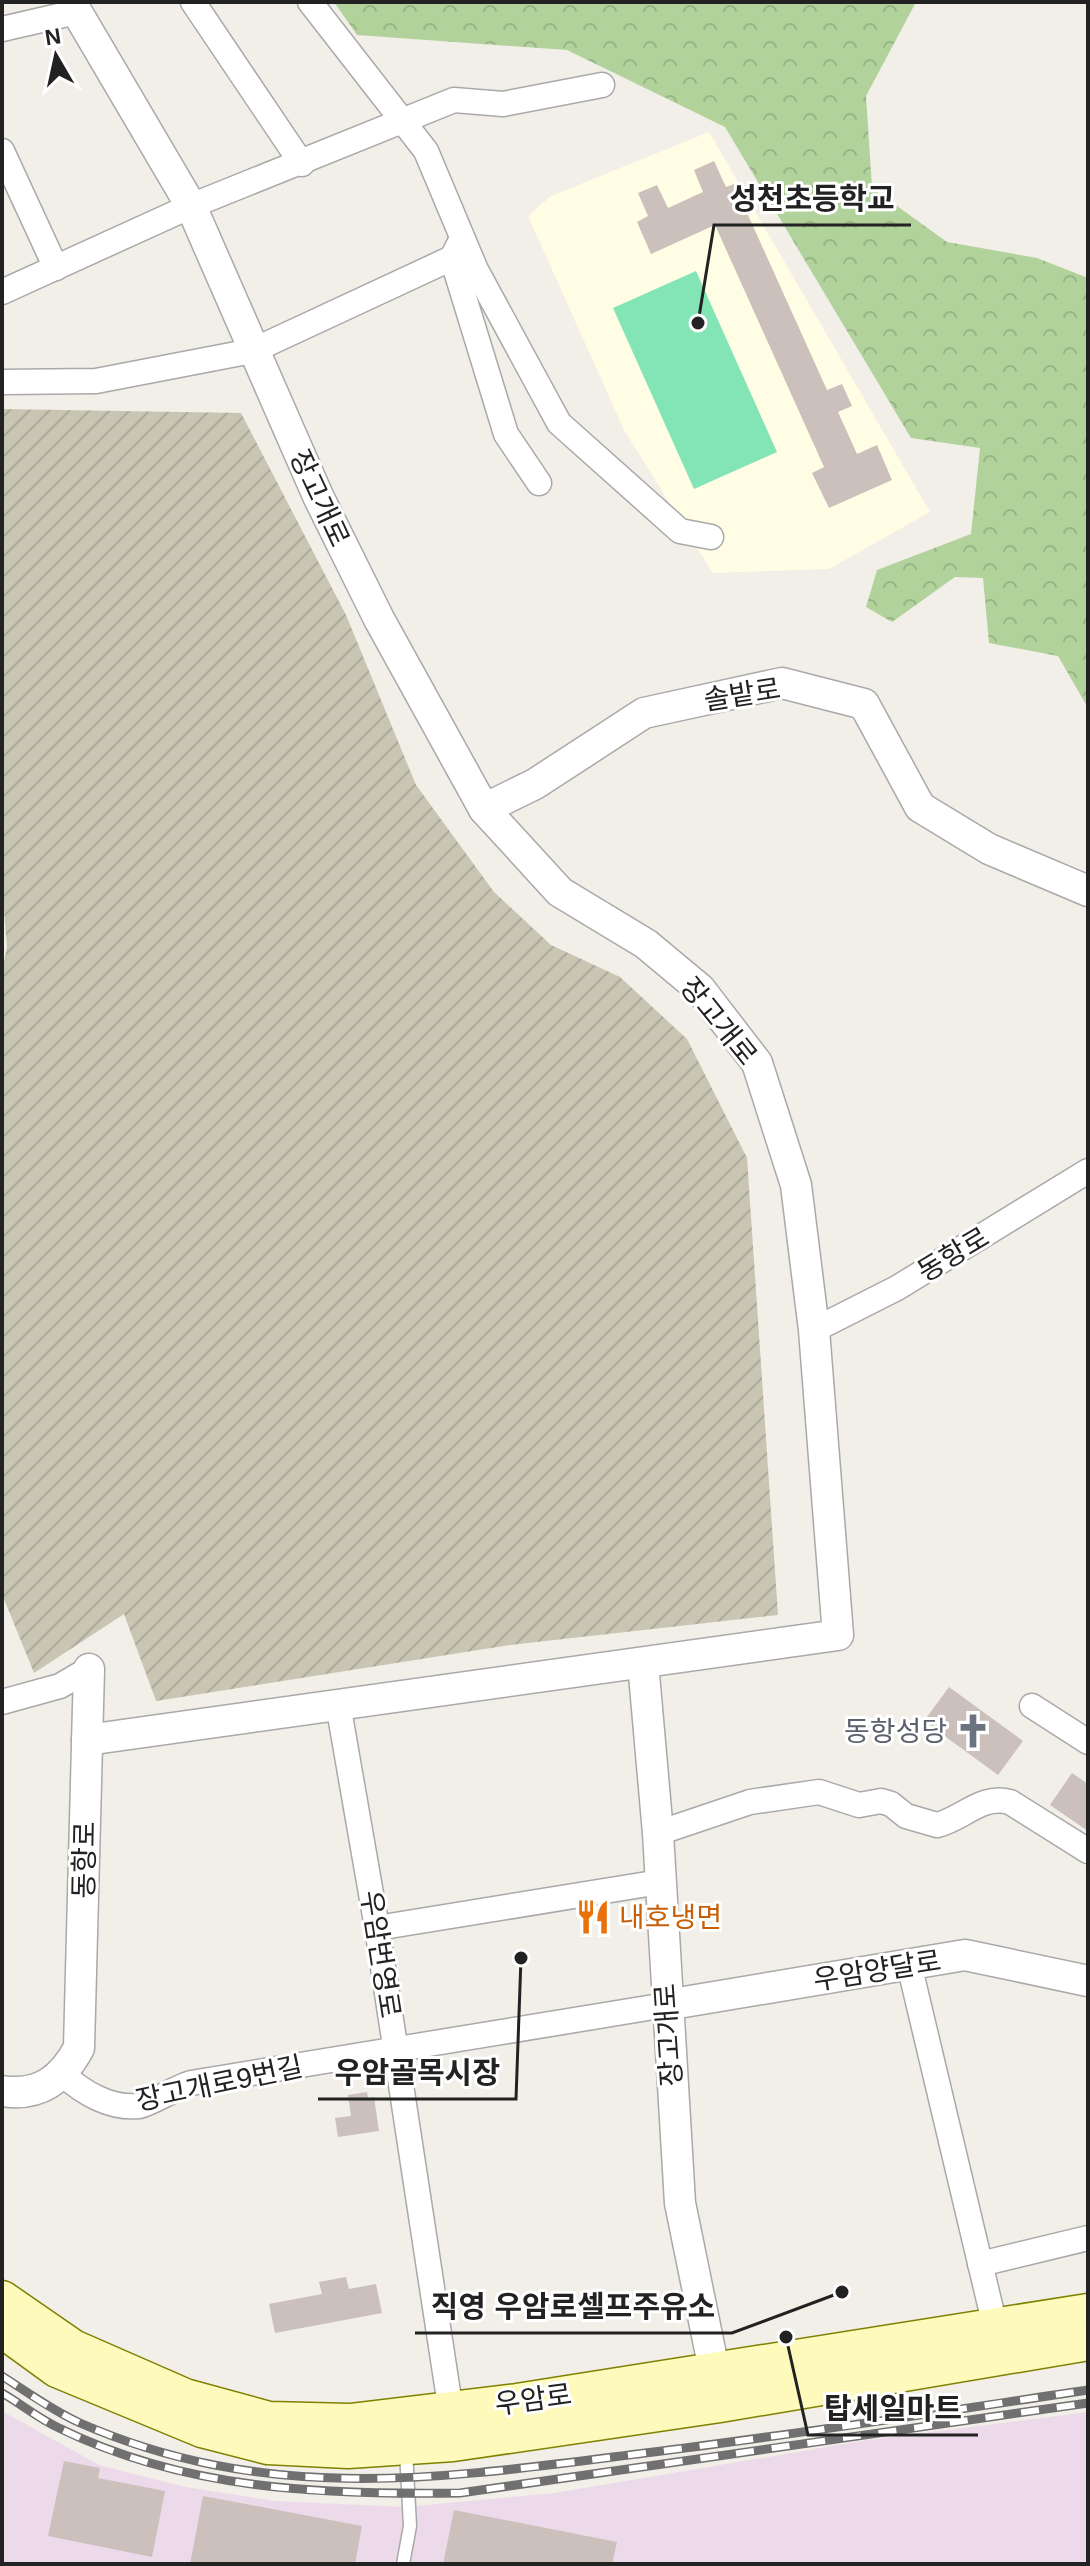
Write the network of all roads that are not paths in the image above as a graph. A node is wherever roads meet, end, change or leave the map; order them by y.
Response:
1 (193, 2) edge
2 (310, 2) edge
3 (74, 7) edge
4 (2, 29) edge
5 (602, 85) dead end
6 (402, 121) junction
7 (2, 151) edge
8 (302, 164) junction
9 (191, 206) junction
10 (457, 248) junction
11 (56, 268) junction
12 (2, 292) edge
13 (252, 351) junction
14 (2, 382) edge
15 (539, 483) dead end
16 (711, 537) dead end
17 (484, 809) junction
18 (1088, 891) edge
19 (1088, 1171) edge
20 (814, 1330) junction
21 (643, 1663) junction
22 (89, 1669) joint
23 (2, 1702) edge
24 (338, 1704) junction
25 (1032, 1706) dead end
26 (87, 1740) junction
27 (1088, 1742) edge
28 (658, 1833) junction
29 (1088, 1851) edge
30 (660, 1882) junction
31 (377, 1928) junction
32 (909, 1964) junction
33 (1088, 1981) edge
34 (666, 2005) junction
35 (396, 2049) junction
36 (64, 2075) junction
37 (2, 2091) edge
38 (1088, 2238) edge
39 (980, 2264) junction
40 (2, 2299) edge
41 (1088, 2312) edge
42 (995, 2326) junction
43 (2, 2329) edge
44 (1088, 2342) edge
45 (717, 2388) junction
46 (454, 2427) junction
47 (403, 2431) junction
48 (403, 2564) edge

1 - 8 street
2 - 6 street
3 - 4 street
3 - 9 street, 장고개로
5 - 6 street
6 - 8 street
6 - 10 street
7 - 11 street
8 - 9 street
9 - 11 street
9 - 13 street, 장고개로
10 - 13 street
10 - 15 street
10 - 16 street
11 - 12 street
13 - 14 street
13 - 17 street, 장고개로
17 - 18 street, 솔밭로
17 - 20 street, 장고개로
19 - 20 street, 동항로
20 - 21 street, 장고개로
21 - 24 street, 장고개로
21 - 28 street, 장고개로
22 - 23 street, 동항로
22 - 26 street, 동항로
24 - 26 street, 장고개로
24 - 31 street, 우암번영로
25 - 27 street
26 - 36 street, 동항로
28 - 29 street
28 - 30 street, 장고개로
30 - 31 street
30 - 34 street, 장고개로
31 - 35 street, 우암번영로
32 - 33 street, 우암양달로
32 - 34 street, 우암양달로
32 - 39 street
34 - 35 street, 장고개로9번길
34 - 45 street, 장고개로
35 - 36 street, 장고개로9번길
35 - 46 street, 우암번영로
36 - 37 street
38 - 39 street
39 - 42 street
40 - 47 main road, 우암로
41 - 42 main road, 우암로
42 - 45 main road, 우암로
43 - 47 main road, 우암로
44 - 45 main road, 우암로
45 - 46 main road, 우암로
46 - 47 main road, 우암로
47 - 48 lane

